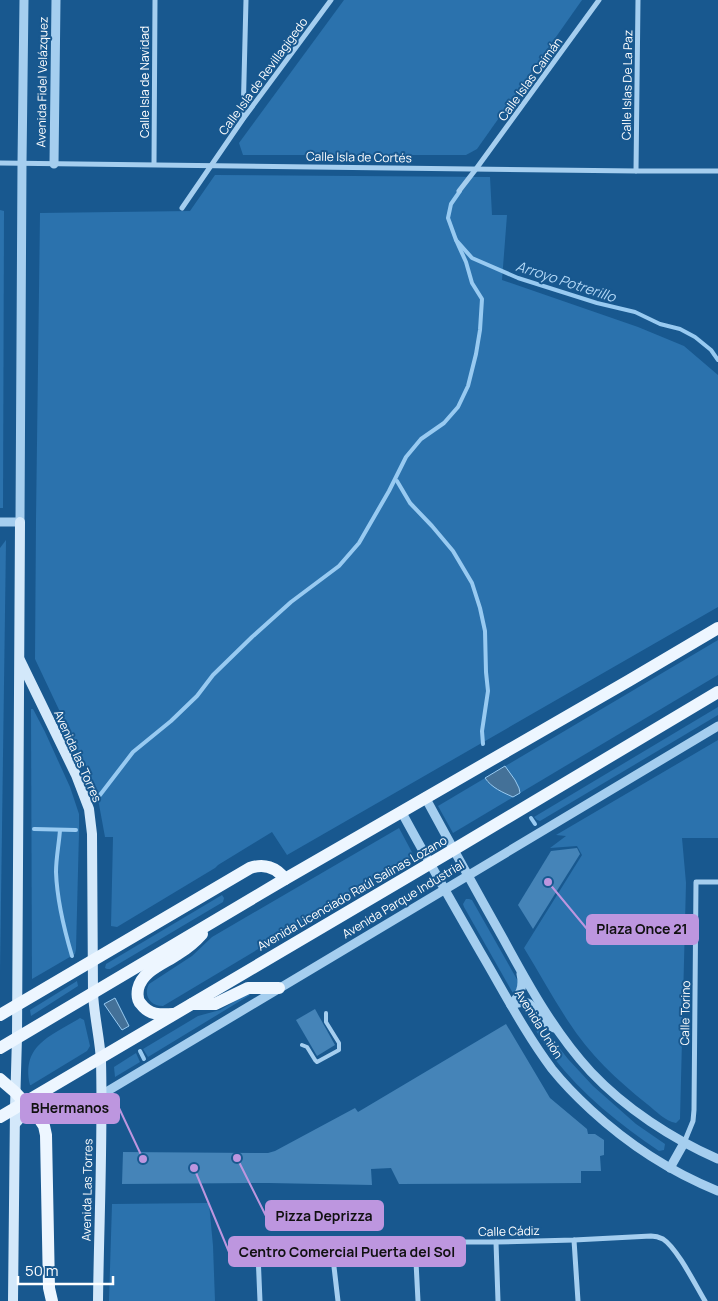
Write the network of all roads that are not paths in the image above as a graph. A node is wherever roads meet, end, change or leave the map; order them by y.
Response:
1 (24, 0) edge
2 (56, 0) edge
3 (155, 0) edge
4 (246, 0) edge
5 (331, 0) edge
6 (599, 0) edge
7 (638, 0) edge
8 (243, 119) junction
9 (0, 163) edge
10 (22, 163) junction
11 (54, 164) junction
12 (154, 164) junction
13 (212, 164) junction
14 (476, 169) junction
15 (636, 171) junction
16 (718, 171) edge
17 (459, 191) dead end
18 (182, 208) dead end
19 (0, 522) edge
20 (20, 522) junction
21 (718, 628) edge
22 (19, 658) junction
23 (718, 692) edge
24 (718, 726) edge
25 (425, 798) junction
26 (401, 812) junction
27 (453, 850) junction
28 (429, 864) junction
29 (468, 875) junction
30 (285, 879) junction
31 (718, 882) edge
32 (444, 889) junction
33 (213, 921) junction
34 (93, 960) junction
35 (521, 971) junction
36 (279, 988) junction
37 (94, 993) junction
38 (192, 1004) junction
39 (17, 1005) junction
40 (511, 1006) junction
41 (326, 1013) dead end
42 (174, 1014) junction
43 (0, 1015) edge
44 (558, 1031) junction
45 (18, 1037) junction
46 (302, 1045) dead end
47 (0, 1048) edge
48 (101, 1058) junction
49 (0, 1080) edge
50 (15, 1092) junction
51 (101, 1095) junction
52 (20, 1105) junction
53 (34, 1112) junction
54 (0, 1117) edge
55 (15, 1124) junction
56 (684, 1143) junction
57 (714, 1157) edge
58 (718, 1164) edge
59 (670, 1168) junction
60 (718, 1192) edge
61 (574, 1240) junction
62 (331, 1241) junction
63 (415, 1242) junction
64 (496, 1242) junction
65 (13, 1301) edge
66 (52, 1301) edge
67 (98, 1301) edge
68 (260, 1301) edge
69 (338, 1301) edge
70 (418, 1301) edge
71 (498, 1301) edge
72 (578, 1301) edge
73 (705, 1301) edge

1 - 10 street, Avenida Fidel Velázquez
2 - 11 street, Avenida Fidel Velázquez
3 - 12 street, Calle Isla de Navidad
4 - 8 street
5 - 8 street, Calle Isla de Revillagigedo
6 - 14 street, Calle Islas Caimán
7 - 15 street, Calle Islas De La Paz
8 - 13 street, Calle Isla de Revillagigedo
9 - 10 street, Calle Isla de Cortés
10 - 11 street, Calle Isla de Cortés
10 - 20 street, Avenida Fidel Velázquez
11 - 12 street, Calle Isla de Cortés
12 - 13 street, Calle Isla de Cortés
13 - 14 street, Calle Isla de Cortés
13 - 18 street, Calle Isla de Revillagigedo
14 - 15 street, Calle Isla de Cortés
14 - 17 street, Calle Islas Caimán
15 - 16 street, Calle Isla de Cortés
19 - 20 street
20 - 22 main road, Avenida las Torres
21 - 25 main road
22 - 34 main road, Avenida las Torres
22 - 39 main road, Avenida las Torres
23 - 27 main road, Avenida Licenciado Raúl Salinas Lozano
24 - 29 street, Avenida Parque Industrial
25 - 26 main road
25 - 27 street, Avenida Unión
26 - 28 street, Avenida Unión
26 - 30 main road
27 - 28 main road, Avenida Licenciado Raúl Salinas Lozano
27 - 29 street, Avenida Unión
28 - 32 street, Avenida Unión
28 - 38 main road, Avenida Licenciado Raúl Salinas Lozano
29 - 32 street, Avenida Parque Industrial
29 - 35 street, Avenida Unión
30 - 33 main road
30 - 34 main road
31 - 56 street, Calle Torino
32 - 36 street, Avenida Parque Industrial
32 - 40 street, Avenida Unión
33 - 37 main road
33 - 42 main road
34 - 37 main road, Avenida Las Torres
34 - 39 main road
35 - 40 street
35 - 44 street, Avenida Unión
36 - 38 main road
36 - 51 street, Avenida Parque Industrial
37 - 45 main road
37 - 48 main road, Avenida Las Torres
38 - 42 main road, Avenida Licenciado Raúl Salinas Lozano
39 - 43 main road
39 - 45 main road
40 - 44 street
40 - 59 street, Avenida Unión
41 - 46 lane
42 - 48 main road, Avenida Licenciado Raúl Salinas Lozano
44 - 56 street, Avenida Unión
45 - 47 main road
45 - 50 main road
48 - 51 main road, Avenida Las Torres
48 - 52 main road, Avenida Licenciado Raúl Salinas Lozano
49 - 50 main road
50 - 52 main road
51 - 67 main road, Avenida Las Torres
52 - 53 main road
52 - 54 main road, Avenida Licenciado Raúl Salinas Lozano
52 - 55 main road
53 - 55 main road
53 - 66 main road
55 - 65 main road
56 - 57 street, Avenida Unión
56 - 59 street
57 - 58 street, Avenida Unión
59 - 60 street, Avenida Unión
61 - 64 street, Calle Cádiz
61 - 72 street
61 - 73 street, Calle Cádiz
62 - 63 street, Calle Cádiz
62 - 68 street, Calle Cádiz
62 - 69 street
63 - 64 street, Calle Cádiz
63 - 70 street
64 - 71 street

